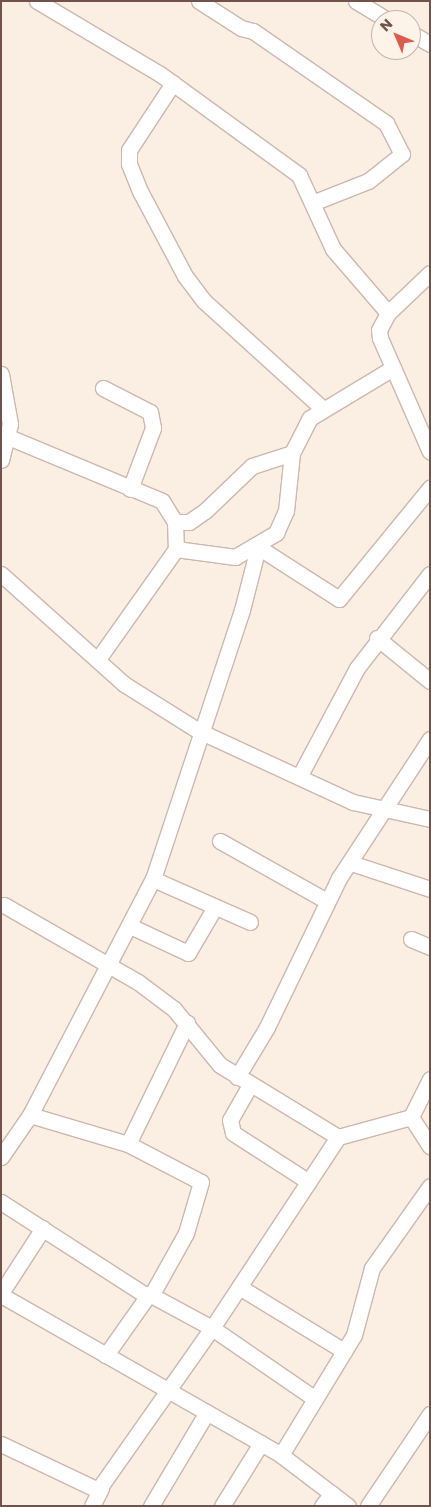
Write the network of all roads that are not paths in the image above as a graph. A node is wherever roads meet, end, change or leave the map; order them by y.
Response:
1 (37, 1) edge
2 (200, 1) edge
3 (356, 1) edge
4 (371, 10) edge
5 (173, 83) junction
6 (312, 203) junction
7 (430, 273) edge
8 (388, 313) junction
9 (393, 368) junction
10 (1, 374) edge
11 (103, 388) dead end
12 (4, 399) edge
13 (323, 409) junction
14 (6, 436) junction
15 (430, 452) edge
16 (292, 453) junction
17 (1, 460) edge
18 (430, 488) edge
19 (130, 489) junction
20 (175, 522) junction
21 (258, 547) junction
22 (176, 549) junction
23 (1, 574) edge
24 (430, 574) edge
25 (377, 638) junction
26 (98, 659) junction
27 (430, 681) edge
28 (199, 731) junction
29 (430, 739) edge
30 (299, 777) junction
31 (380, 811) junction
32 (430, 819) edge
33 (220, 841) dead end
34 (351, 863) junction
35 (153, 879) junction
36 (430, 889) edge
37 (327, 901) junction
38 (4, 905) dead end
39 (215, 907) junction
40 (250, 922) dead end
41 (130, 926) junction
42 (411, 939) dead end
43 (430, 947) edge
44 (110, 965) junction
45 (187, 1023) junction
46 (430, 1079) edge
47 (243, 1081) junction
48 (30, 1115) junction
49 (411, 1117) junction
50 (338, 1137) junction
51 (128, 1144) junction
52 (430, 1146) edge
53 (1, 1157) edge
54 (309, 1182) junction
55 (430, 1186) edge
56 (1, 1202) edge
57 (43, 1228) junction
58 (241, 1288) junction
59 (1, 1294) edge
60 (149, 1295) junction
61 (212, 1328) junction
62 (344, 1351) junction
63 (106, 1355) junction
64 (168, 1390) junction
65 (314, 1398) junction
66 (207, 1412) junction
67 (430, 1414) edge
68 (261, 1443) junction
69 (1, 1444) edge
70 (281, 1455) junction
71 (101, 1488) junction
72 (332, 1493) junction
73 (226, 1504) edge
74 (92, 1506) edge
75 (151, 1506) edge
76 (322, 1506) edge
77 (348, 1506) edge
78 (368, 1506) edge

1 - 5 street
2 - 6 street
3 - 4 street
5 - 6 street
5 - 13 street
6 - 8 street
7 - 8 street
8 - 9 street
9 - 13 street
9 - 15 street
10 - 12 street
11 - 19 street
12 - 14 street
13 - 16 street
14 - 17 street
14 - 19 street
16 - 20 street
16 - 21 street
18 - 21 street
19 - 20 street
20 - 22 street
21 - 22 street
21 - 28 street
22 - 26 street
23 - 26 street
24 - 25 street
25 - 27 street
25 - 30 street
26 - 28 street
28 - 30 street
28 - 35 street
29 - 31 street
30 - 31 street
31 - 32 street
31 - 34 street
33 - 37 street
34 - 36 street
34 - 37 street
35 - 39 street
35 - 41 street
37 - 47 street
38 - 44 street
39 - 40 street
39 - 41 street
41 - 44 street
42 - 43 street
44 - 45 street
44 - 48 street
45 - 47 street
45 - 51 street
46 - 49 street
47 - 50 street
47 - 54 street
48 - 51 street
48 - 53 street
49 - 50 street
49 - 52 street
50 - 54 street
51 - 60 street
54 - 58 street
55 - 62 street
56 - 57 street
57 - 59 street
57 - 60 street
58 - 61 street
58 - 62 street
59 - 63 street
60 - 61 street
60 - 63 street
61 - 64 street
61 - 65 street
62 - 65 street
63 - 64 street
64 - 66 street
64 - 71 street
65 - 70 street
66 - 68 street
66 - 75 street
67 - 78 street
68 - 70 street
68 - 73 street
69 - 71 street
70 - 72 street
71 - 74 street
72 - 76 street
72 - 77 street

